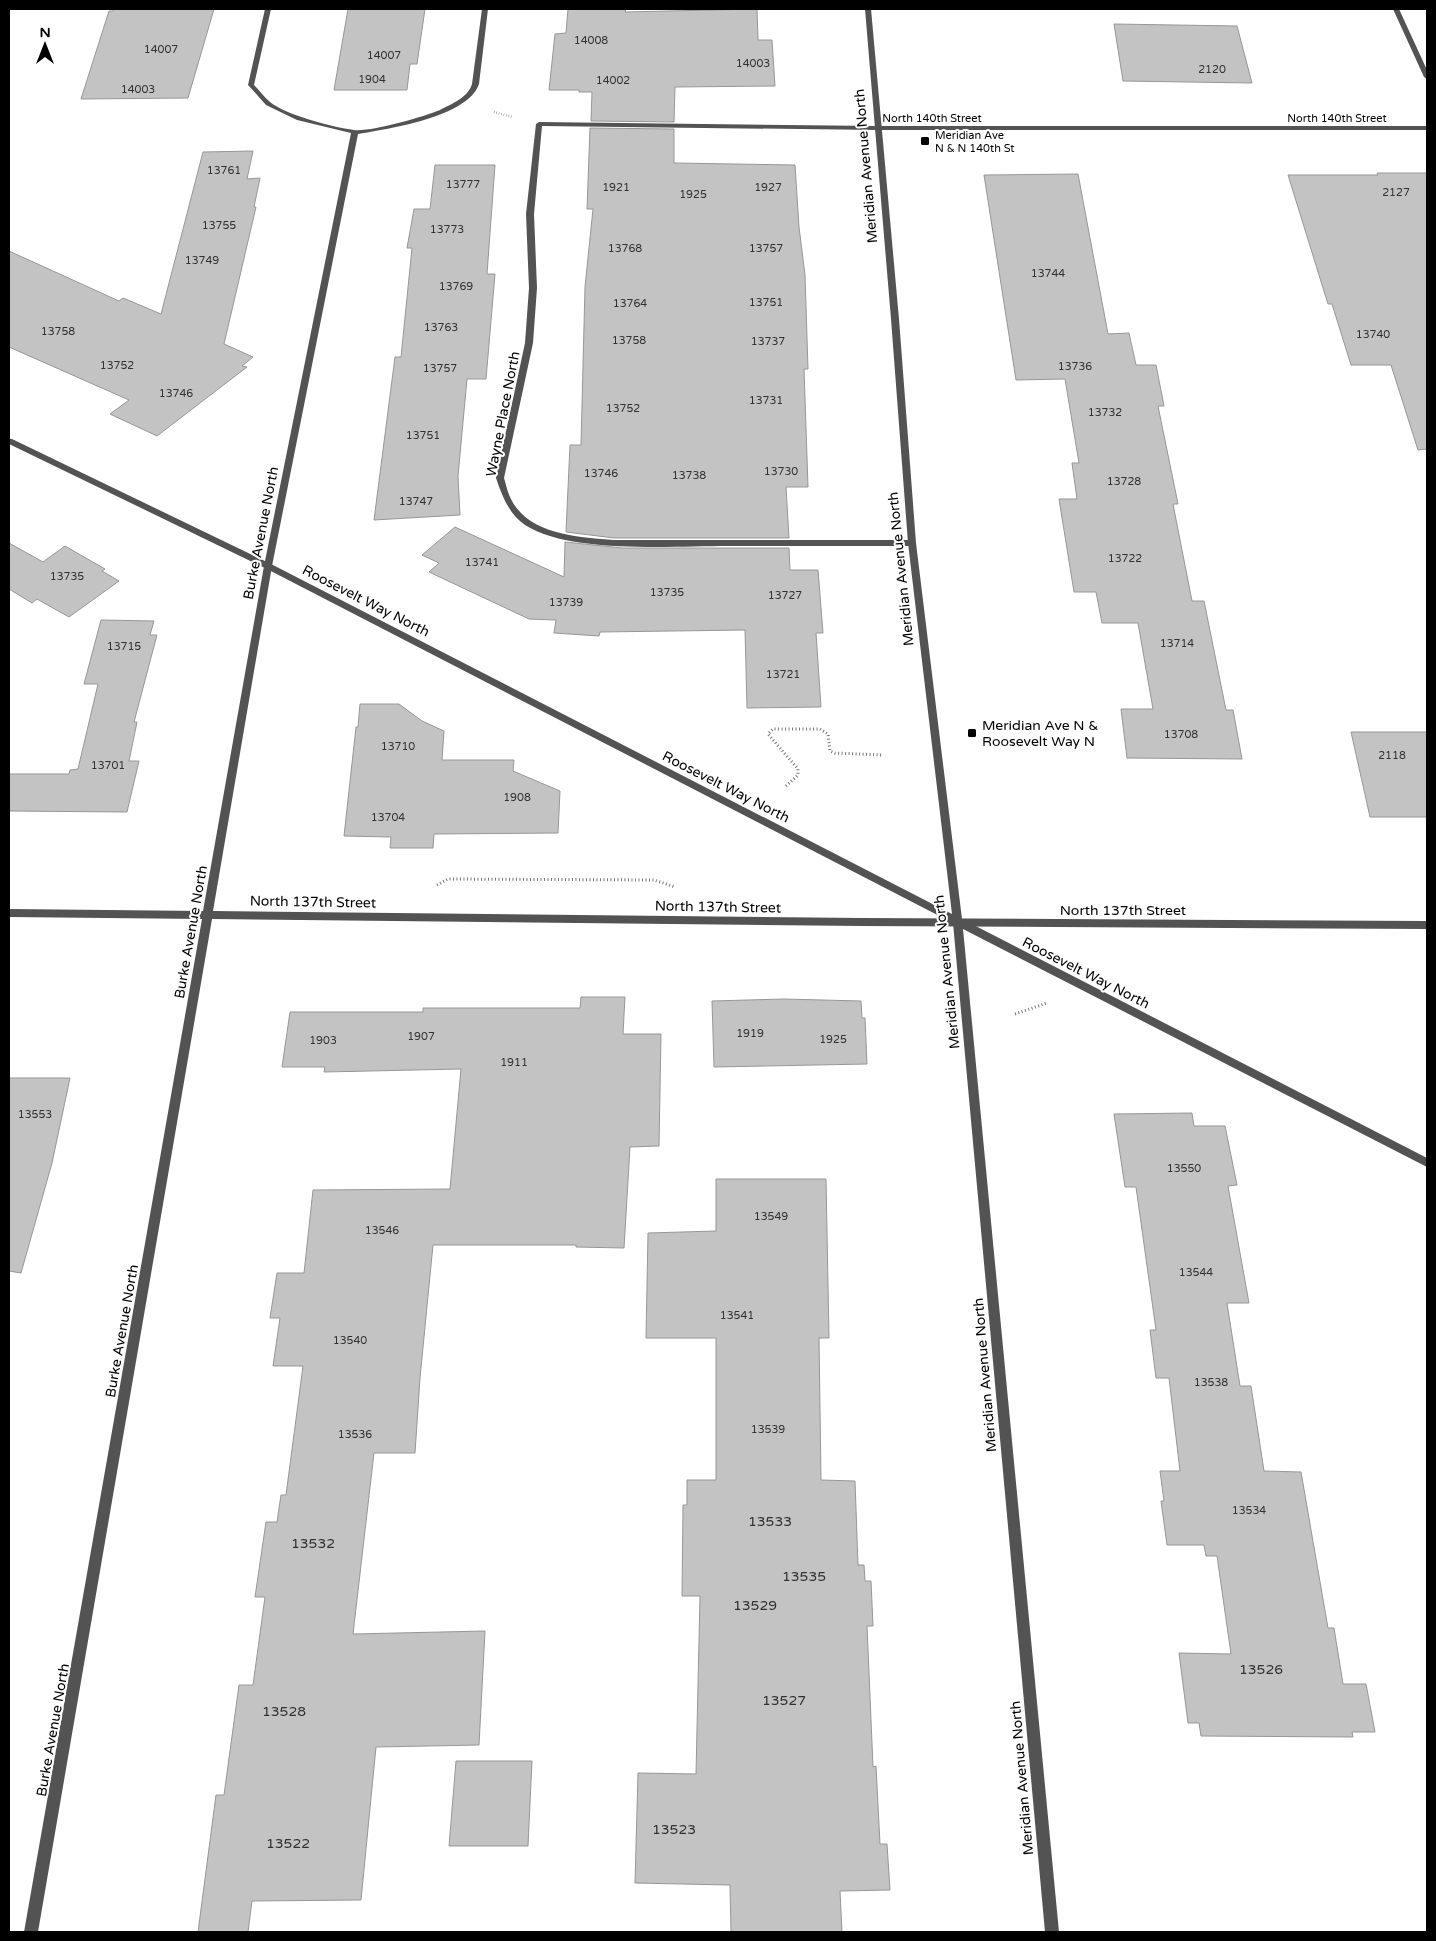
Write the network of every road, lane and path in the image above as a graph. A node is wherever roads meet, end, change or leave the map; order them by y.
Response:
1 (268, 9) edge
2 (485, 9) edge
3 (868, 9) edge
4 (1396, 9) edge
5 (1427, 77) edge
6 (460, 102) junction
7 (539, 124) junction
8 (878, 128) junction
9 (1427, 128) edge
10 (355, 132) junction
11 (9, 441) edge
12 (912, 543) junction
13 (268, 566) junction
14 (882, 756) dead end
15 (786, 786) dead end
16 (9, 913) edge
17 (208, 915) junction
18 (958, 923) junction
19 (1427, 925) edge
20 (1050, 1002) dead end
21 (1014, 1014) dead end
22 (1427, 1163) edge
23 (31, 1932) edge
24 (1052, 1932) edge

1 - 10 street
2 - 6 street
3 - 8 street, Meridian Avenue North
4 - 5 street
6 - 7 path
6 - 10 street
7 - 8 street, North 140th Street
7 - 12 street, Wayne Place North
8 - 9 street, North 140th Street
8 - 12 street, Meridian Avenue North
10 - 13 street, Burke Avenue North
11 - 13 street, Roosevelt Way North
12 - 18 street, Meridian Avenue North
13 - 17 street, Burke Avenue North
13 - 18 street, Roosevelt Way North
14 - 15 path
16 - 17 street, North 137th Street
17 - 18 street, North 137th Street
17 - 23 street, Burke Avenue North
18 - 19 street, North 137th Street
18 - 22 street, Roosevelt Way North
18 - 24 street, Meridian Avenue North
20 - 21 path

